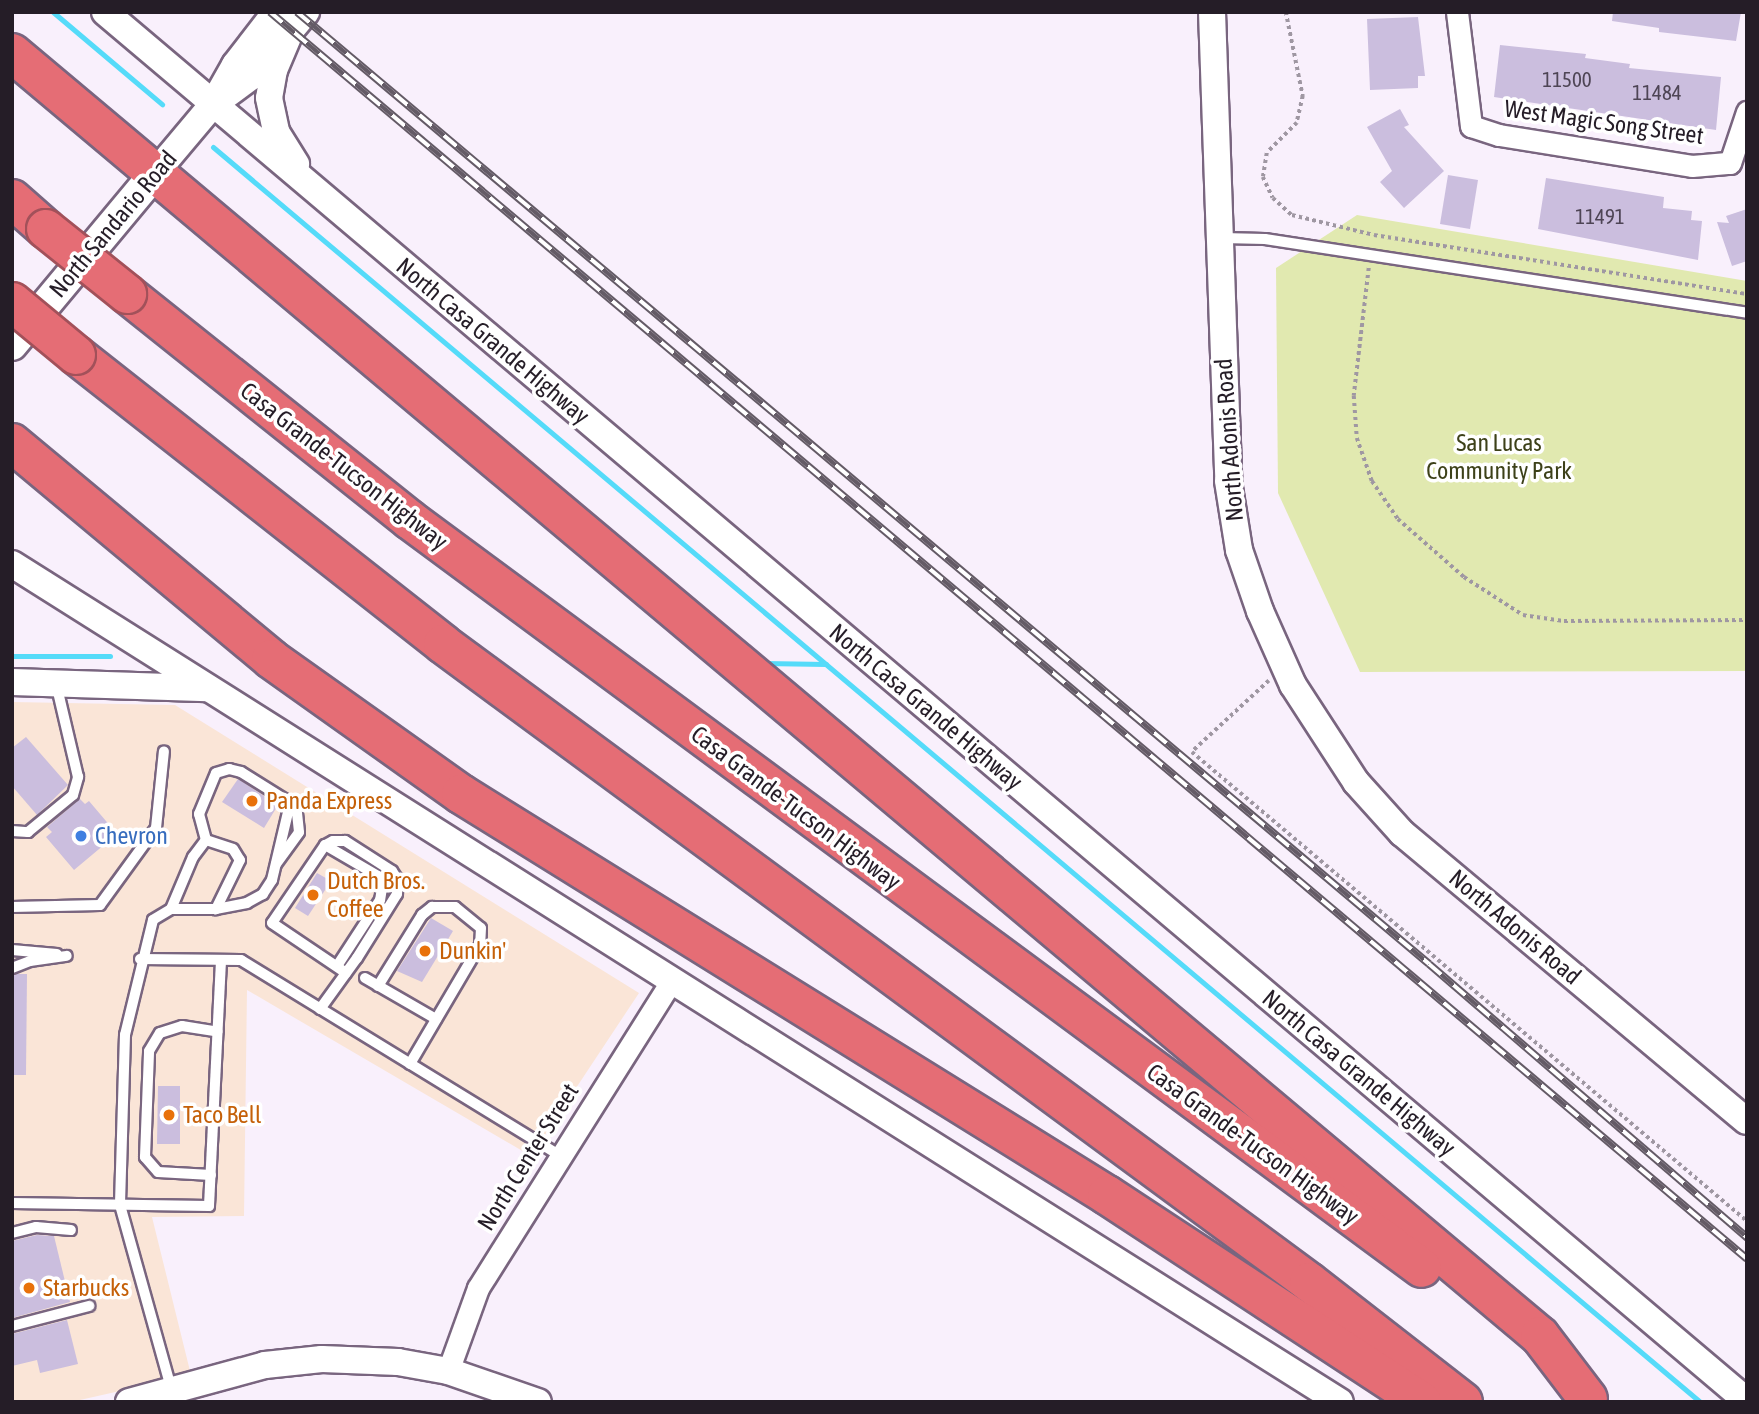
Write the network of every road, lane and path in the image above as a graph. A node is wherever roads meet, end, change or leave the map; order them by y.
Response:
1 (105, 12) edge
2 (1212, 12) edge
3 (1286, 12) edge
4 (1458, 12) edge
5 (291, 18) edge
6 (12, 53) edge
7 (1747, 112) edge
8 (200, 120) junction
9 (156, 172) junction
10 (12, 199) edge
11 (337, 209) junction
12 (1374, 235) junction
13 (1222, 238) junction
14 (1371, 254) junction
15 (1747, 294) edge
16 (12, 302) edge
17 (1747, 313) edge
18 (12, 345) edge
19 (12, 443) edge
20 (12, 564) edge
21 (1747, 620) edge
22 (1285, 666) junction
23 (12, 682) edge
24 (56, 683) junction
25 (210, 688) junction
26 (164, 751) dead end
27 (12, 831) edge
28 (206, 840) junction
29 (325, 845) junction
30 (12, 907) edge
31 (171, 909) junction
32 (216, 909) junction
33 (12, 950) edge
34 (140, 959) junction
35 (221, 960) junction
36 (12, 968) edge
37 (341, 970) junction
38 (365, 978) dead end
39 (672, 980) junction
40 (378, 986) junction
41 (320, 1009) junction
42 (436, 1020) junction
43 (218, 1032) junction
44 (410, 1064) junction
45 (1747, 1121) edge
46 (559, 1155) junction
47 (211, 1175) junction
48 (12, 1203) edge
49 (120, 1205) junction
50 (1747, 1221) edge
51 (71, 1230) dead end
52 (12, 1233) edge
53 (89, 1306) dead end
54 (12, 1326) edge
55 (448, 1371) junction
56 (147, 1398) edge
57 (1590, 1400) edge
58 (1747, 1401) edge
59 (538, 1402) edge
60 (1340, 1402) edge
61 (1422, 1402) edge
62 (1463, 1402) edge

1 - 8 street, North Casa Grande Highway
2 - 13 street, North Adonis Road
3 - 12 path
4 - 7 street, West Magic Song Street
5 - 8 street, North Sandario Road
5 - 11 street
6 - 9 highway
8 - 9 street, North Sandario Road
8 - 11 street, North Casa Grande Highway
9 - 18 main road, North Sandario Road
9 - 57 highway
10 - 57 highway, Casa Grande-Tucson Highway, bridge
11 - 58 street, North Casa Grande Highway
12 - 14 path
12 - 15 path
13 - 14 lane
13 - 22 street, North Adonis Road
14 - 17 lane
14 - 21 path
16 - 62 highway, bridge
19 - 61 highway
20 - 25 street
22 - 45 street, North Adonis Road
22 - 50 path
23 - 24 street
24 - 25 street
24 - 27 lane
25 - 39 street
26 - 30 lane
28 - 31 lane
28 - 32 lane
28 - 32 lane
29 - 37 lane
29 - 37 lane
29 - 37 lane
31 - 32 lane
31 - 34 lane
33 - 36 lane
34 - 35 lane
34 - 49 lane
35 - 41 lane
35 - 43 lane
37 - 41 lane
38 - 40 lane
39 - 46 street, North Center Street
39 - 60 street
40 - 42 lane
40 - 42 lane
41 - 44 lane
42 - 44 lane
43 - 47 lane
43 - 47 lane
44 - 46 lane
46 - 55 street, North Center Street
47 - 49 lane
48 - 49 lane
49 - 56 lane
51 - 52 lane
53 - 54 lane
55 - 56 street
55 - 59 street

